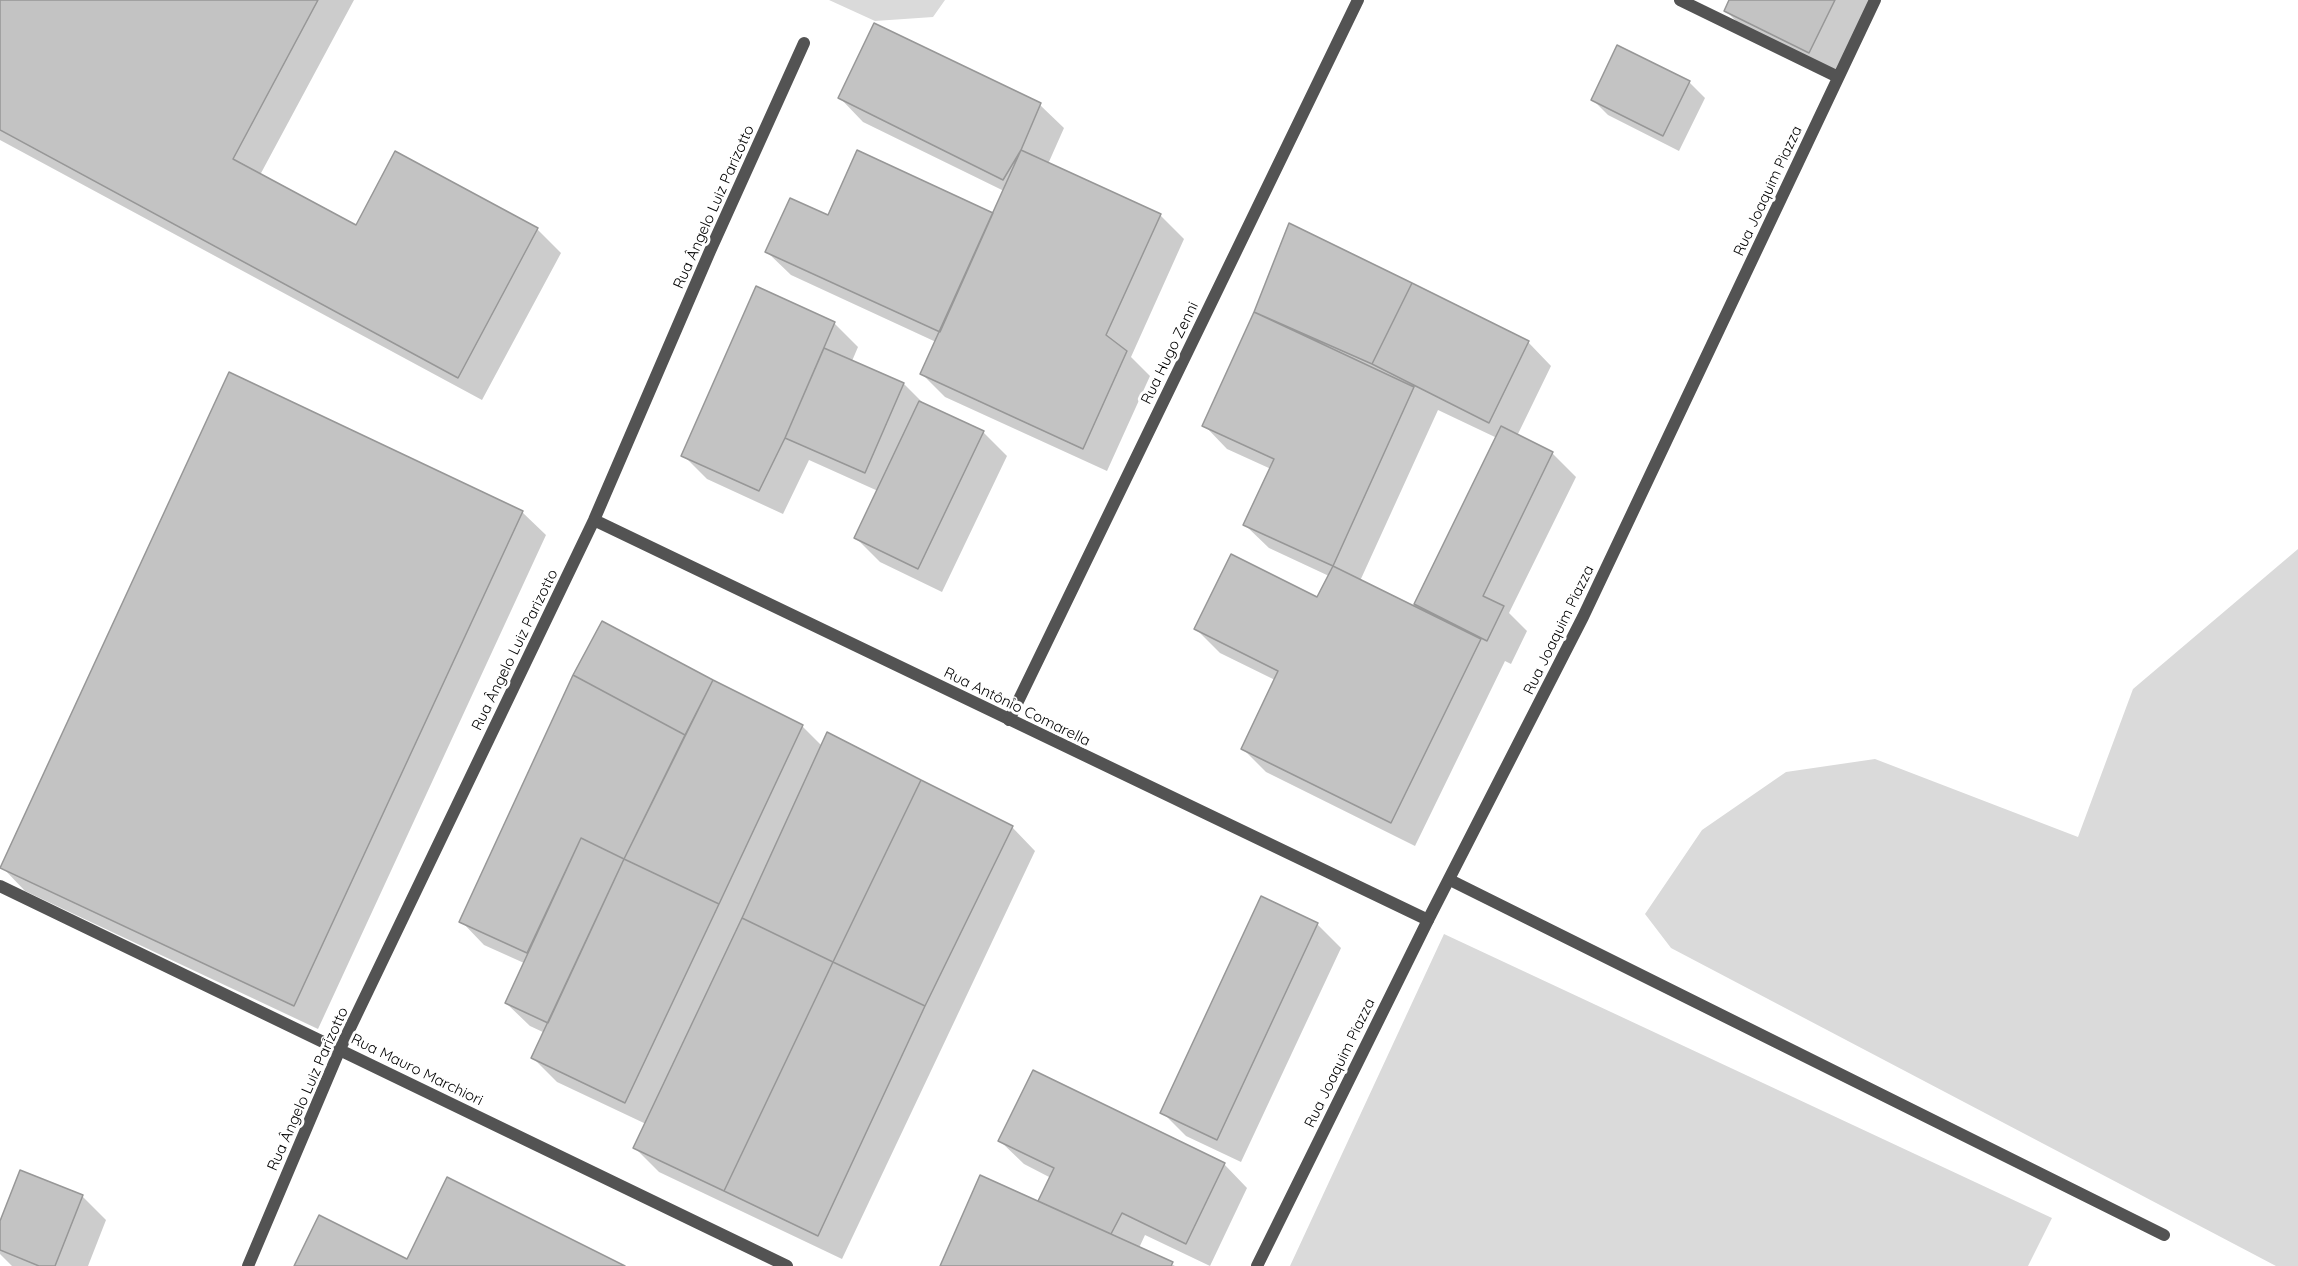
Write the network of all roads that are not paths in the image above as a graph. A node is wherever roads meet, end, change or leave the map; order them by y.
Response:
1 (1358, 0) edge
2 (1680, 0) edge
3 (1875, 0) edge
4 (804, 43) dead end
5 (1838, 77) junction
6 (594, 520) junction
7 (1009, 720) junction
8 (1450, 880) junction
9 (0, 886) edge
10 (1428, 920) junction
11 (340, 1049) junction
12 (2164, 1235) dead end
13 (248, 1266) edge
14 (787, 1266) edge
15 (1257, 1266) edge

1 - 7 street, Rua Hugo Zenni
2 - 5 street
3 - 5 street, Rua Joaquim Piazza
4 - 6 street, Rua Ângelo Luiz Parizotto
5 - 8 street, Rua Joaquim Piazza
6 - 7 street, Rua Antônio Comarella
6 - 11 street, Rua Ângelo Luiz Parizotto
7 - 10 street, Rua Antônio Comarella
8 - 10 street, Rua Joaquim Piazza
8 - 12 street
9 - 11 street, Rua Mauro Marchiori
10 - 15 street, Rua Joaquim Piazza
11 - 13 street, Rua Ângelo Luiz Parizotto
11 - 14 street, Rua Mauro Marchiori

